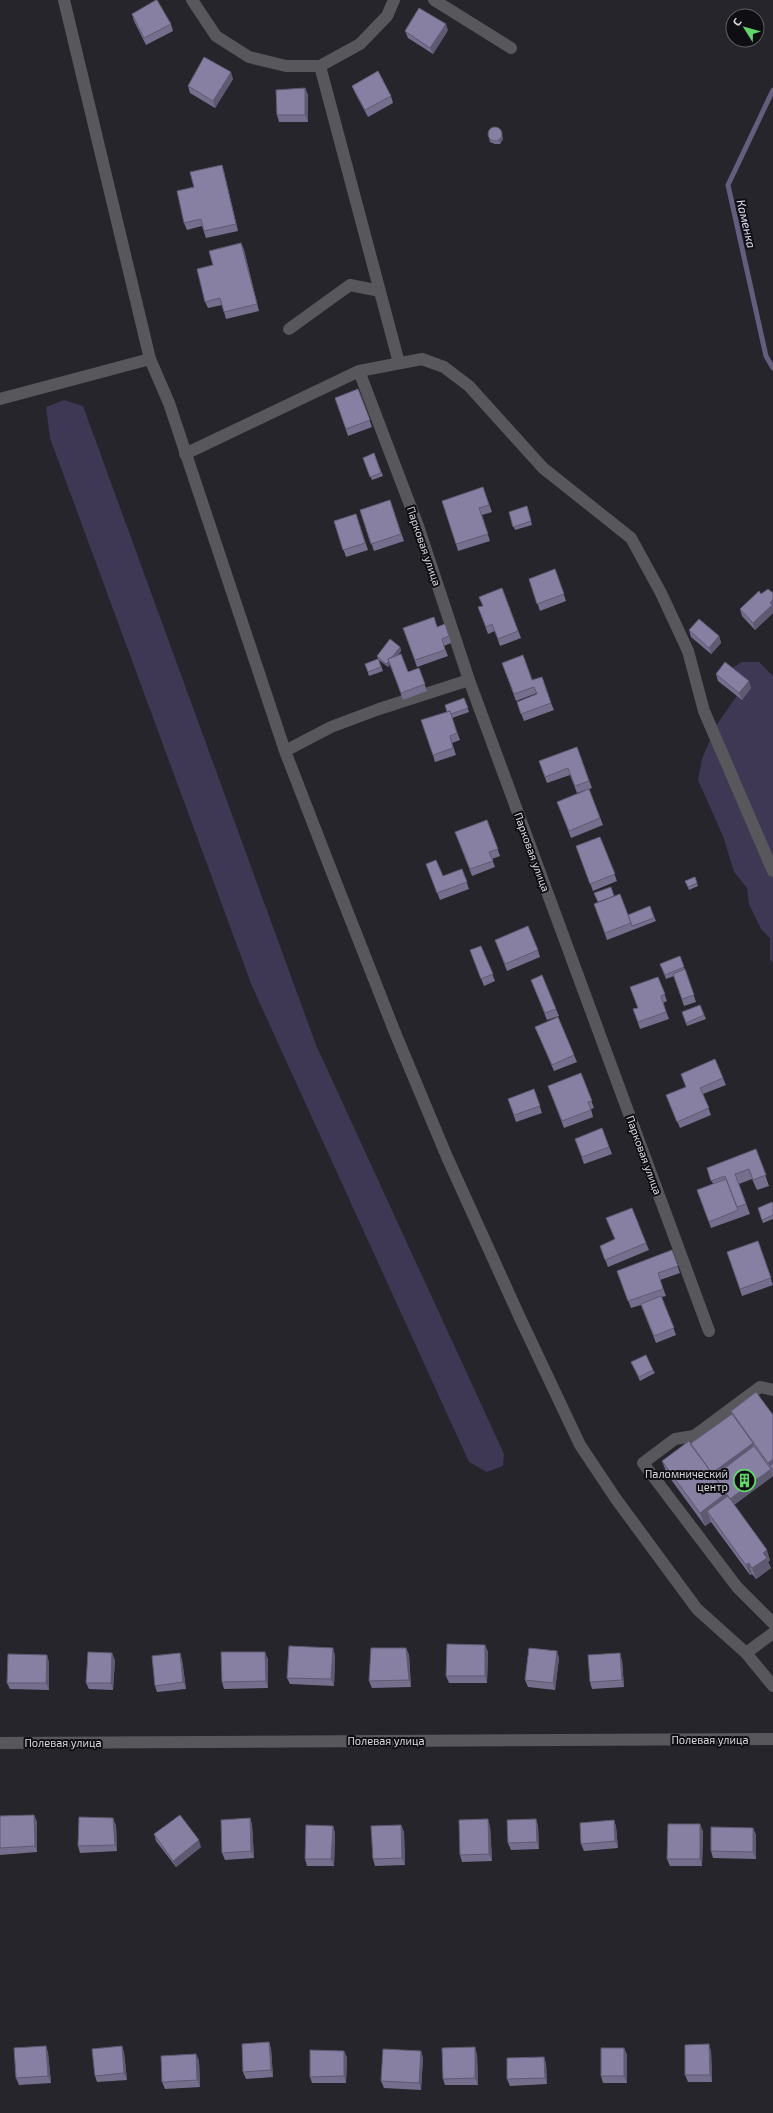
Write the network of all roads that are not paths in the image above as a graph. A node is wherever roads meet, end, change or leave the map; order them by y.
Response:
1 (64, 0) edge
2 (192, 0) edge
3 (394, 0) edge
4 (434, 0) edge
5 (511, 48) dead end
6 (320, 66) junction
7 (380, 291) junction
8 (289, 329) dead end
9 (150, 359) junction
10 (399, 363) junction
11 (359, 371) junction
12 (0, 399) edge
13 (185, 454) junction
14 (469, 680) junction
15 (286, 751) junction
16 (773, 871) edge
17 (709, 1331) dead end
18 (773, 1390) edge
19 (773, 1623) edge
20 (773, 1633) edge
21 (746, 1654) junction
22 (773, 1686) edge
23 (773, 1739) edge
24 (0, 1743) edge

1 - 9 street
2 - 6 street
3 - 6 street
4 - 5 street
6 - 7 street
7 - 8 street
7 - 10 street
9 - 12 street
9 - 13 street
10 - 11 street
10 - 16 street
11 - 13 street
11 - 14 street, Парковая улица
13 - 15 street
14 - 15 street
14 - 17 street, Парковая улица
15 - 21 street
18 - 19 street
20 - 21 street
21 - 22 street
23 - 24 street, Полевая улица

